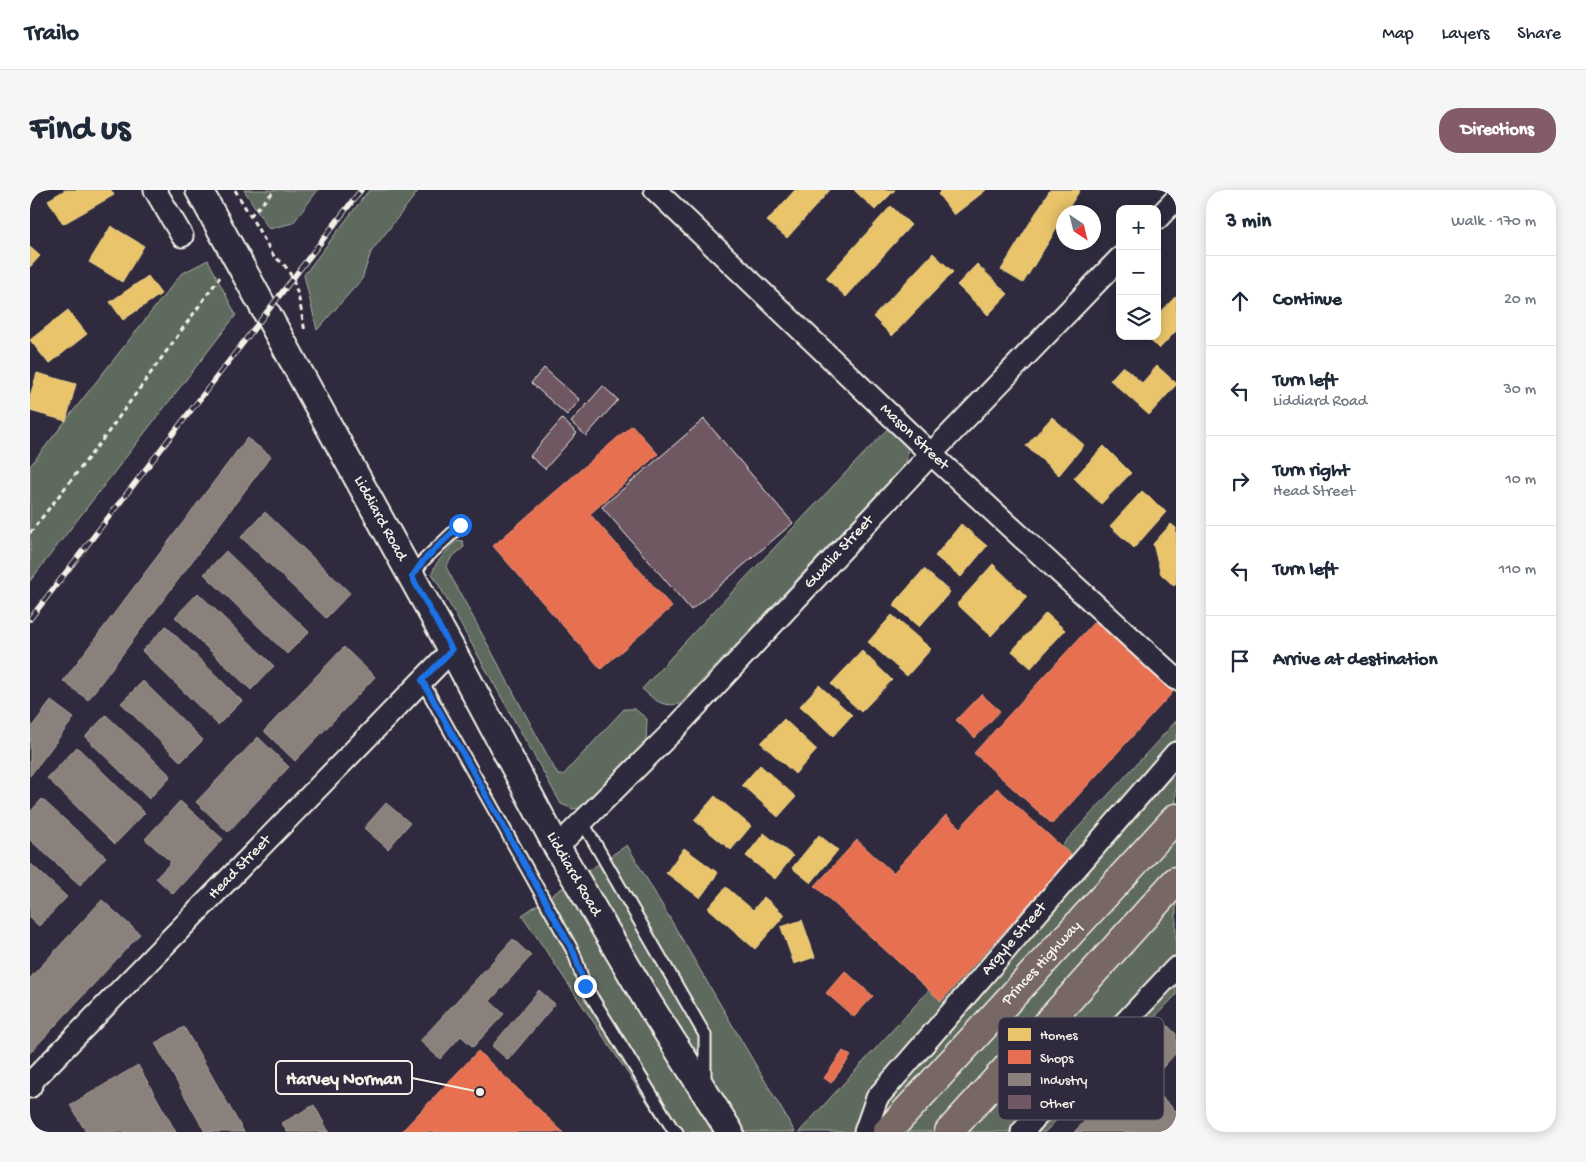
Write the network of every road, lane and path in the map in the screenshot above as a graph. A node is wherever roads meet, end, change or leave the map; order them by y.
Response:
1 (155, 190) edge
2 (200, 190) edge
3 (275, 190) edge
4 (655, 190) edge
5 (1176, 199) edge
6 (1161, 215) edge
7 (250, 216) dead end
8 (182, 236) dead end
9 (236, 256) junction
10 (1116, 262) edge
11 (931, 454) junction
12 (460, 525) dead end
13 (30, 533) edge
14 (412, 577) junction
15 (452, 650) junction
16 (1176, 679) edge
17 (422, 680) junction
18 (1176, 753) edge
19 (1176, 818) edge
20 (582, 821) junction
21 (557, 847) junction
22 (1176, 881) edge
23 (1176, 968) edge
24 (649, 1004) junction
25 (1053, 1017) edge
26 (1130, 1017) edge
27 (998, 1078) edge
28 (30, 1087) edge
29 (707, 1095) junction
30 (1033, 1120) edge
31 (677, 1132) edge
32 (709, 1132) edge
33 (730, 1132) edge
34 (744, 1132) edge
35 (865, 1132) edge
36 (887, 1132) edge
37 (949, 1132) edge
38 (1022, 1132) edge

1 - 8 street
2 - 9 street, Liddiard Road
3 - 7 path
4 - 11 street, Mason Street
5 - 6 street
9 - 13 path
9 - 14 street, Liddiard Road
10 - 11 street, Gwalia Street
11 - 16 street, Mason Street
11 - 20 street, Gwalia Street
12 - 14 lane
14 - 15 street, Liddiard Road
15 - 17 street, Head Street
15 - 21 street, Liddiard Road
17 - 28 street, Head Street
17 - 31 lane
18 - 35 street, Argyle Street
19 - 36 highway, Princes Highway
20 - 21 street, Gwalia Street
20 - 29 lane
21 - 24 street, Liddiard Road
22 - 25 highway
23 - 26 street
24 - 29 street, Liddiard Road
24 - 32 street, Liddiard Road
27 - 37 highway
29 - 33 street, Liddiard Road
29 - 34 street
30 - 38 street

